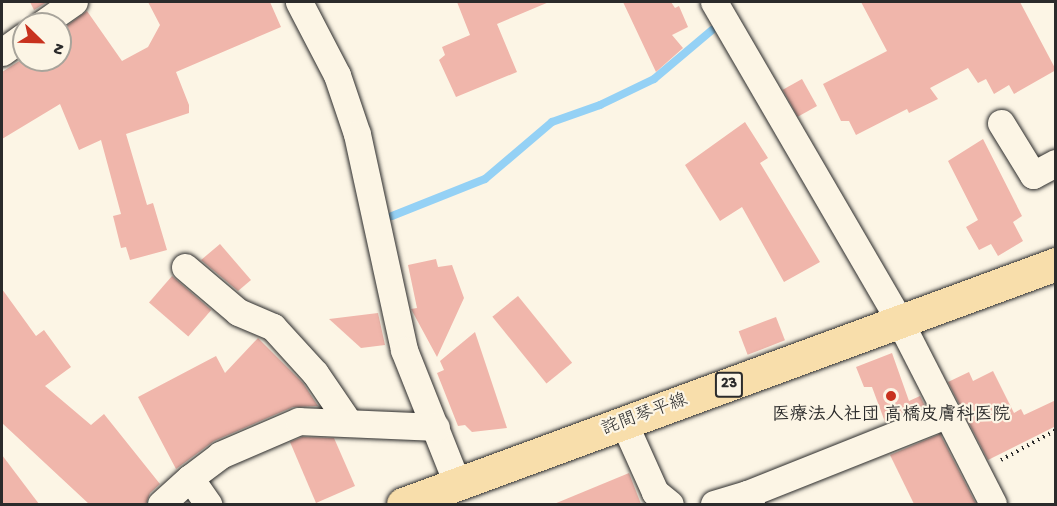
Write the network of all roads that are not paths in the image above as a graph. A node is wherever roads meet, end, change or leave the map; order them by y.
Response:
1 (74, 2) edge
2 (714, 2) edge
3 (307, 4) edge
4 (59, 12) edge
5 (1001, 123) dead end
6 (1056, 163) edge
7 (1056, 264) edge
8 (185, 267) dead end
9 (900, 322) junction
10 (946, 415) junction
11 (347, 420) junction
12 (624, 423) junction
13 (436, 427) junction
14 (190, 477) junction
15 (458, 486) junction
16 (749, 499) edge
17 (161, 504) edge
18 (208, 504) edge
19 (403, 504) edge
20 (670, 504) edge
21 (714, 504) edge
22 (993, 504) edge

1 - 4 street
2 - 9 street
3 - 13 street
5 - 6 street
7 - 9 main road, 詫間琴平線 / 23
8 - 11 street
9 - 10 street
9 - 12 main road, 詫間琴平線 / 23
10 - 16 street
10 - 22 street
11 - 13 street
11 - 14 street
12 - 15 main road, 詫間琴平線 / 23
12 - 20 street
13 - 15 street
14 - 17 street
14 - 18 street
15 - 19 main road, 詫間琴平線 / 23
16 - 21 street

